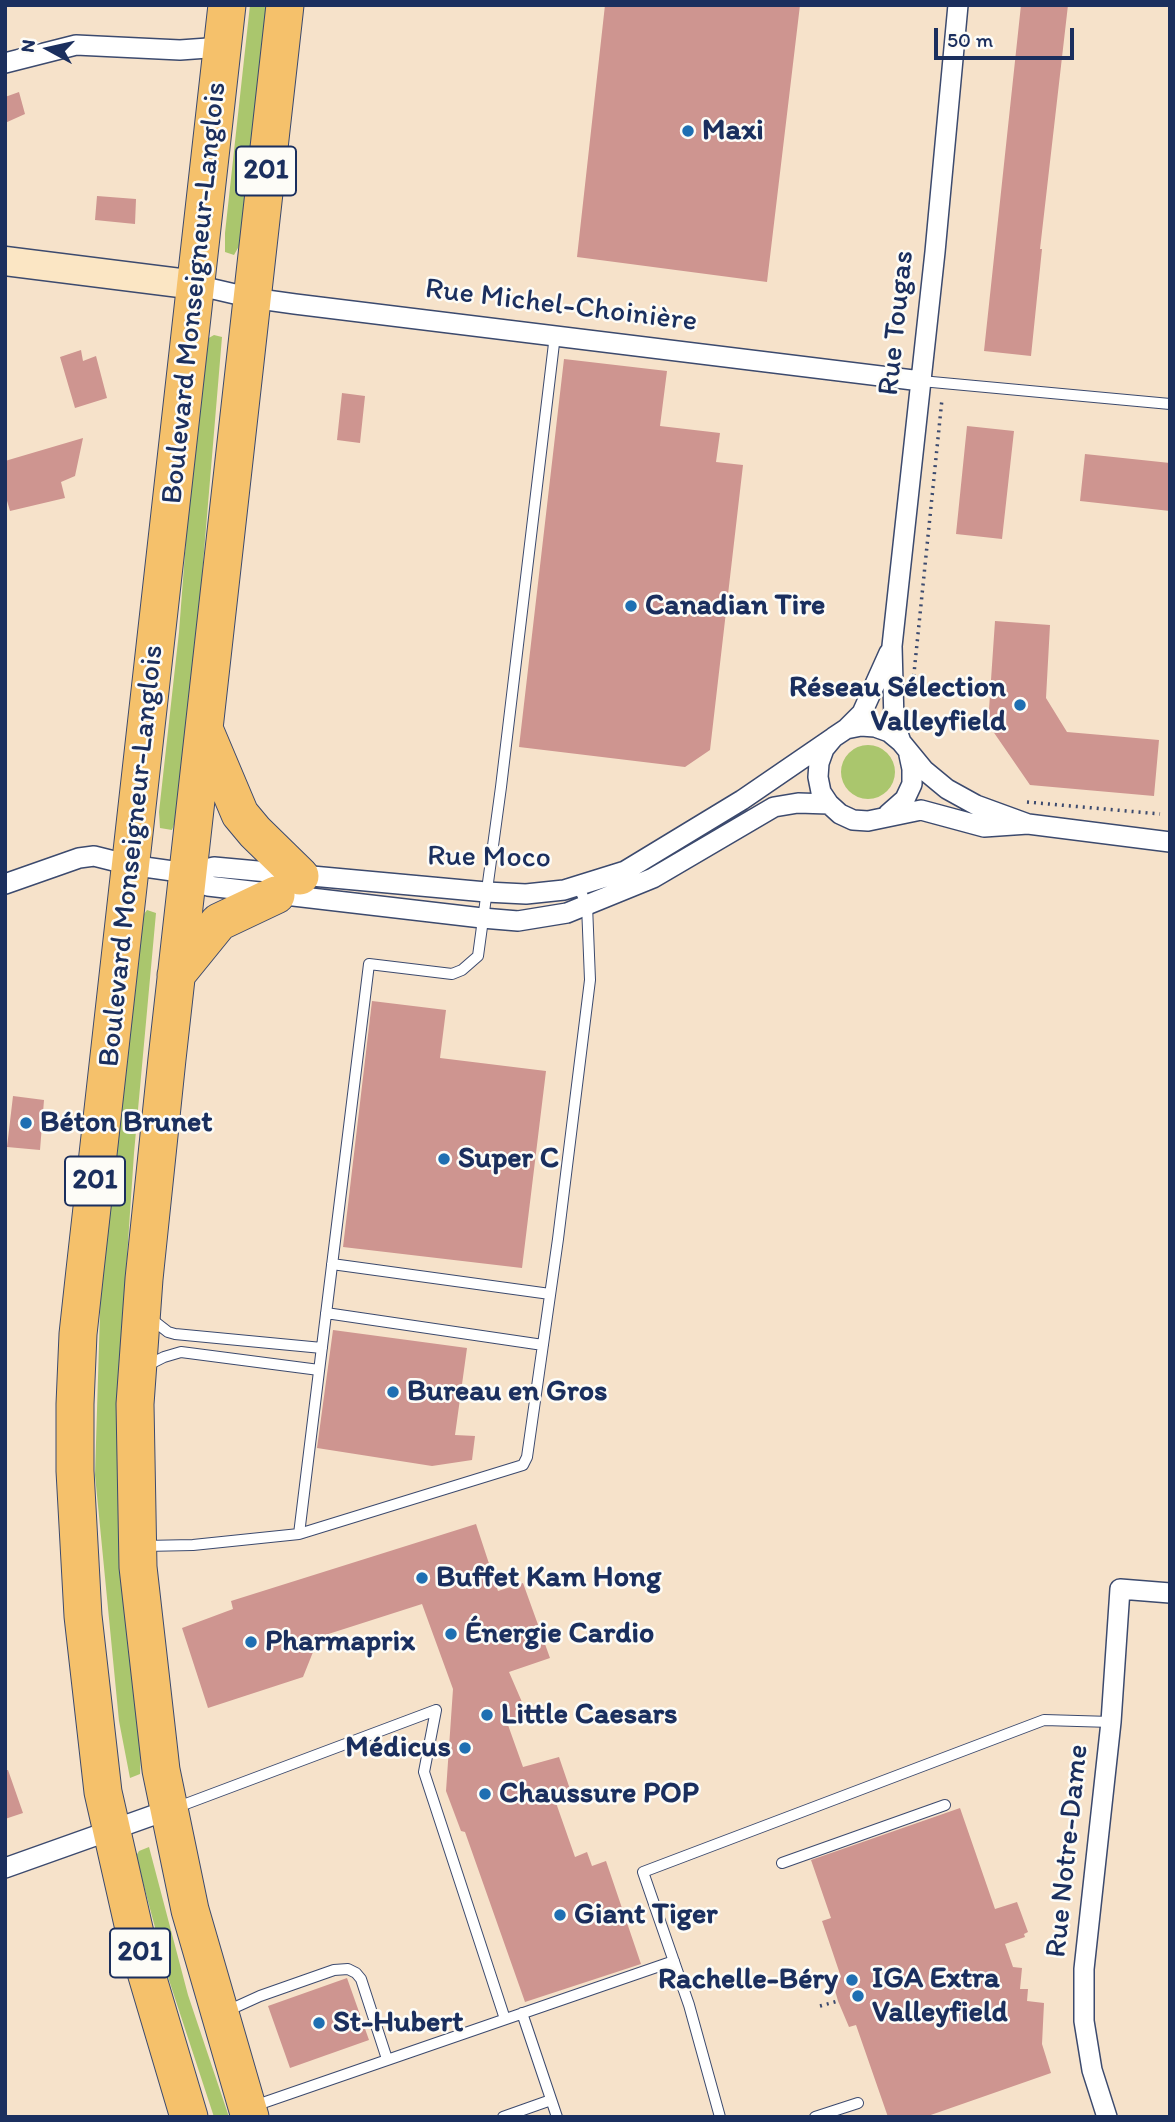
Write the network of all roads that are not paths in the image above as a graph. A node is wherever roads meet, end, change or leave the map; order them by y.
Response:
1 (227, 5) edge
2 (285, 5) edge
3 (958, 5) edge
4 (222, 47) junction
5 (5, 63) edge
6 (5, 261) edge
7 (196, 285) junction
8 (253, 298) junction
9 (555, 335) junction
10 (921, 381) junction
11 (1170, 404) edge
12 (891, 646) junction
13 (204, 728) junction
14 (840, 733) junction
15 (905, 748) junction
16 (829, 804) junction
17 (882, 818) junction
18 (1028, 824) junction
19 (1170, 842) edge
20 (130, 864) junction
21 (187, 873) junction
22 (5, 884) edge
23 (288, 886) junction
24 (578, 886) junction
25 (486, 892) junction
26 (587, 905) junction
27 (482, 918) junction
28 (176, 976) junction
29 (332, 1264) junction
30 (550, 1294) junction
31 (141, 1311) junction
32 (326, 1313) junction
33 (543, 1345) junction
34 (322, 1348) junction
35 (319, 1370) junction
36 (137, 1371) junction
37 (299, 1534) junction
38 (137, 1547) junction
39 (1170, 1593) edge
40 (1111, 1722) junction
41 (945, 1805) dead end
42 (168, 1810) junction
43 (111, 1831) junction
44 (782, 1863) dead end
45 (5, 1868) edge
46 (674, 1961) junction
47 (522, 2013) junction
48 (218, 2014) junction
49 (505, 2019) junction
50 (387, 2059) junction
51 (551, 2100) junction
52 (858, 2102) dead end
53 (249, 2112) edge
54 (832, 2114) edge
55 (189, 2117) edge
56 (503, 2117) edge
57 (557, 2117) edge
58 (720, 2117) edge
59 (814, 2117) edge
60 (1107, 2117) edge

1 - 4 highway, Boulevard Monseigneur-Langlois / 201
2 - 8 highway, Boulevard Monseigneur-Langlois / 201
3 - 10 street, Rue Tougas
4 - 5 street
4 - 7 highway, Boulevard Monseigneur-Langlois / 201
6 - 7 street
7 - 8 street, Rue Michel-Choinière
7 - 20 highway, Boulevard Monseigneur-Langlois / 201
8 - 9 street, Rue Michel-Choinière
8 - 13 highway, Boulevard Monseigneur-Langlois / 201
9 - 10 street, Rue Michel-Choinière
9 - 25 lane
10 - 11 lane
10 - 12 street, Rue Tougas
12 - 14 street, Rue Tougas
12 - 15 street, Rue Tougas
13 - 21 highway, Boulevard Monseigneur-Langlois / 201
13 - 23 highway
14 - 15 street, Rue Moco
14 - 16 street
14 - 24 street, Rue Moco
15 - 17 street
15 - 18 street, Rue Moco
16 - 17 street, Rue Moco
16 - 26 street, Rue Moco
17 - 18 street, Rue Moco
18 - 19 street, Rue Moco
20 - 21 street, Rue Moco
20 - 22 street, Rue Moco
20 - 43 highway, Boulevard Monseigneur-Langlois / 201
21 - 23 street, Rue Moco
21 - 23 street, Rue Moco
21 - 28 highway, Boulevard Monseigneur-Langlois / 201
23 - 25 street, Rue Moco
23 - 27 street, Rue Moco
23 - 28 highway
24 - 25 street, Rue Moco
24 - 26 lane
25 - 27 lane
26 - 27 street, Rue Moco
26 - 30 lane
27 - 29 lane
28 - 31 highway, Boulevard Monseigneur-Langlois / 201
29 - 30 lane
29 - 32 lane
30 - 33 lane
31 - 34 lane
31 - 36 highway, Boulevard Monseigneur-Langlois / 201
32 - 33 lane
32 - 34 lane
33 - 37 lane
34 - 35 lane
35 - 36 lane
35 - 37 lane
36 - 38 highway, Boulevard Monseigneur-Langlois / 201
37 - 38 lane
38 - 42 highway, Boulevard Monseigneur-Langlois / 201
39 - 40 street, Rue Notre-Dame
40 - 46 lane
40 - 60 street, Rue Notre-Dame
41 - 44 lane
42 - 43 street
42 - 48 highway, Boulevard Monseigneur-Langlois / 201
42 - 49 lane
43 - 45 street
43 - 55 highway, Boulevard Monseigneur-Langlois / 201
46 - 47 lane
46 - 58 lane
47 - 49 lane
47 - 51 lane
48 - 50 lane
48 - 53 highway, Boulevard Monseigneur-Langlois / 201
49 - 50 lane
50 - 53 lane
51 - 56 lane
51 - 57 lane
52 - 54 lane
54 - 59 lane

